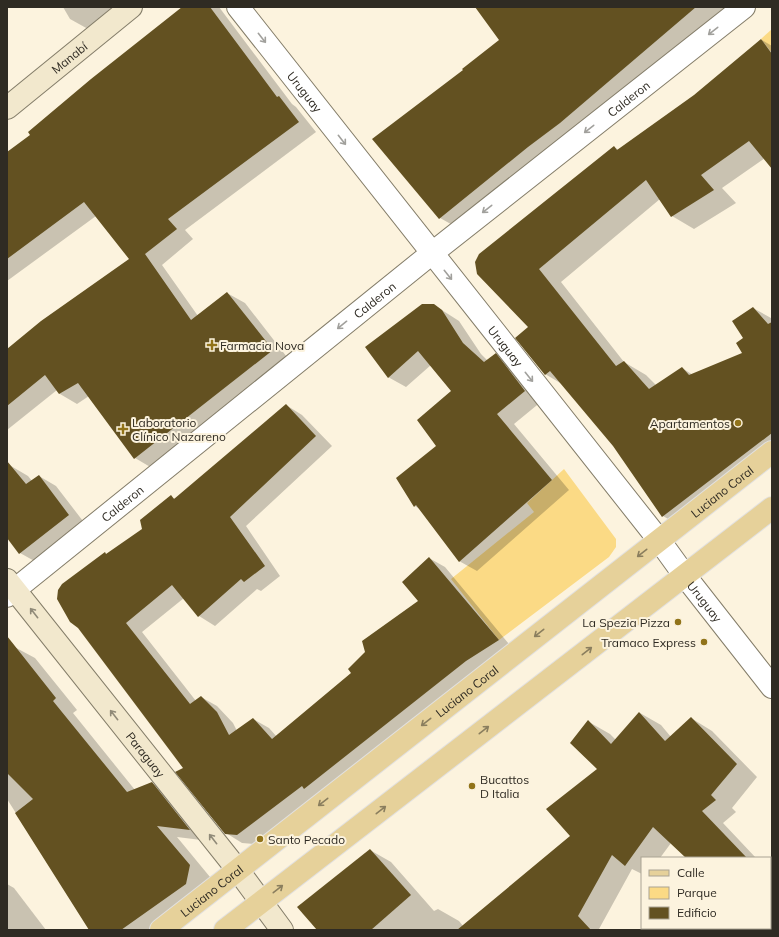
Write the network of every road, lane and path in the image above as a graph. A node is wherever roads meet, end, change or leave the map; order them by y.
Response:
1 (131, 7) edge
2 (238, 7) edge
3 (744, 7) edge
4 (7, 108) edge
5 (431, 254) junction
6 (772, 452) edge
7 (772, 508) edge
8 (659, 540) junction
9 (685, 576) junction
10 (9, 588) edge
11 (772, 687) edge
12 (237, 870) junction
13 (261, 902) junction
14 (161, 930) edge
15 (225, 930) edge
16 (282, 930) edge

1 - 4 street, Manabí
2 -> 5 street, Uruguay
3 -> 5 street, Calderon
5 -> 8 street, Uruguay
5 -> 10 street, Calderon
6 - 8 main road, Luciano Coral
7 - 9 main road
8 - 9 street, Uruguay
8 -> 12 main road, Luciano Coral
9 - 11 street, Uruguay
13 -> 9 main road
12 -> 10 street, Paraguay
12 - 13 street, Paraguay
12 - 14 main road, Luciano Coral
13 - 15 main road
13 - 16 street, Paraguay

